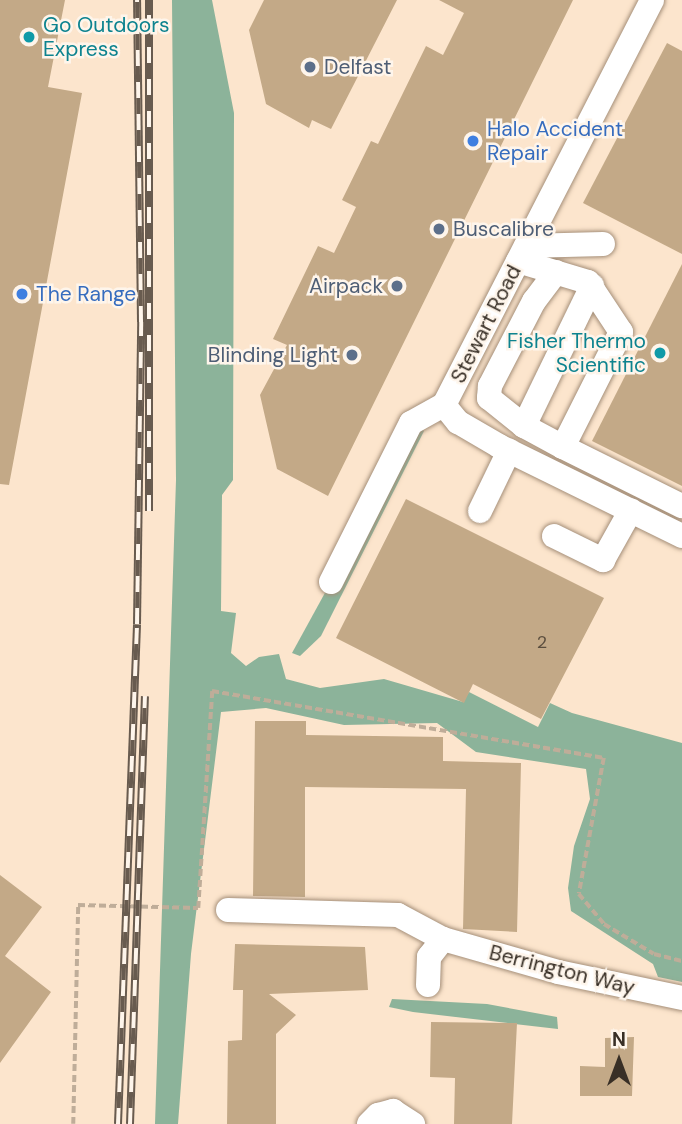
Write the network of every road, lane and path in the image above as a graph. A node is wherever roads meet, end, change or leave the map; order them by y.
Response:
1 (652, 0) edge
2 (603, 244) dead end
3 (522, 253) junction
4 (556, 272) junction
5 (592, 286) junction
6 (444, 405) junction
7 (524, 426) junction
8 (563, 447) junction
9 (509, 451) junction
10 (682, 506) edge
11 (631, 510) junction
12 (480, 511) dead end
13 (554, 536) dead end
14 (682, 536) edge
15 (331, 582) dead end
16 (228, 910) dead end
17 (443, 939) junction
18 (682, 961) edge
19 (428, 985) dead end
20 (682, 998) edge
21 (73, 1124) edge
22 (369, 1124) edge
23 (413, 1124) edge

1 - 3 street, Stewart Road
2 - 3 street
3 - 4 street
3 - 6 street, Stewart Road
4 - 5 street
4 - 7 street
5 - 7 street
5 - 8 street
6 - 9 street, Stewart Road
6 - 15 street
7 - 8 street
8 - 10 street
9 - 11 street, Stewart Road
9 - 12 street
11 - 13 street
11 - 14 street, Stewart Road
16 - 17 street, Berrington Way
17 - 19 street
17 - 20 street, Berrington Way
18 - 21 path
22 - 23 street

